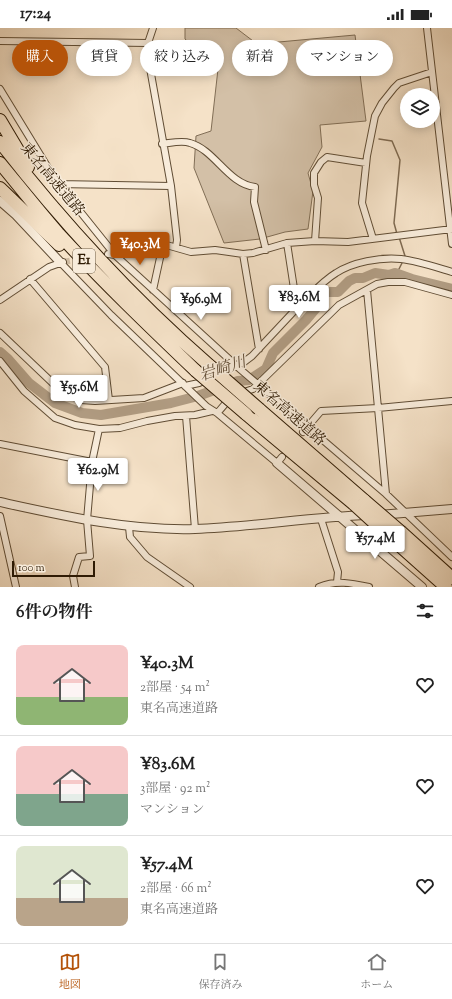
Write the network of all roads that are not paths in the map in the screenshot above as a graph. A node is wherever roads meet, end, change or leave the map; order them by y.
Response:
1 (153, 28) edge
2 (427, 28) edge
3 (149, 40) edge
4 (0, 41) edge
5 (140, 44) edge
6 (432, 72) junction
7 (151, 76) edge
8 (0, 89) edge
9 (0, 120) edge
10 (0, 142) edge
11 (162, 144) junction
12 (36, 148) junction
13 (27, 154) dead end
14 (0, 162) edge
15 (366, 163) junction
16 (58, 184) junction
17 (171, 186) junction
18 (0, 188) edge
19 (0, 201) edge
20 (66, 223) junction
21 (451, 229) edge
22 (373, 239) junction
23 (315, 241) junction
24 (287, 243) junction
25 (163, 244) junction
26 (452, 244) edge
27 (176, 247) junction
28 (266, 250) junction
29 (111, 254) junction
30 (243, 254) junction
31 (62, 262) junction
32 (452, 272) edge
33 (30, 279) junction
34 (153, 290) junction
35 (367, 290) junction
36 (452, 295) edge
37 (0, 300) edge
38 (297, 308) junction
39 (0, 333) edge
40 (259, 349) junction
41 (177, 352) junction
42 (0, 361) edge
43 (239, 368) junction
44 (255, 382) junction
45 (185, 386) junction
46 (109, 400) junction
47 (452, 401) edge
48 (378, 408) junction
49 (214, 412) junction
50 (186, 416) junction
51 (99, 429) junction
52 (305, 430) junction
53 (0, 444) edge
54 (279, 460) joint
55 (92, 462) junction
56 (386, 494) junction
57 (0, 502) edge
58 (360, 503) junction
59 (452, 509) edge
60 (405, 513) junction
61 (0, 516) edge
62 (341, 518) junction
63 (321, 519) junction
64 (86, 520) junction
65 (129, 527) junction
66 (195, 529) junction
67 (395, 534) junction
68 (452, 557) edge
69 (452, 578) edge
70 (338, 582) junction
71 (16, 587) edge
72 (74, 587) edge
73 (190, 587) edge
74 (319, 587) edge
75 (369, 587) edge
76 (422, 587) edge
77 (446, 587) edge

1 - 3 street
2 - 6 street
4 - 5 street
6 - 15 street
6 - 21 street
7 - 11 street
8 - 12 street
9 - 20 highway
10 - 20 highway, 東名高速道路 / E1
11 - 17 street
11 - 28 street
12 - 13 street
12 - 16 street
14 - 41 highway, 東名高速道路 / E1
15 - 22 street
15 - 23 street
16 - 17 street
16 - 29 street
17 - 27 street
18 - 41 highway
19 - 31 street
20 - 58 highway, 東名高速道路 / E1, bridge
21 - 22 street
21 - 26 street
22 - 23 street
23 - 24 street
24 - 28 street
24 - 38 street
25 - 27 street
25 - 29 street
25 - 34 street
27 - 30 street
28 - 30 street
29 - 34 street
30 - 40 street
31 - 33 street
31 - 45 street
32 - 38 street
33 - 37 street
33 - 46 street
34 - 43 street
35 - 36 street
35 - 44 street
35 - 48 street
38 - 40 street
39 - 46 street
40 - 43 street
41 - 58 highway, 東名高速道路 / E1, bridge
42 - 51 street
43 - 44 street
43 - 45 street
44 - 49 street
44 - 52 street
45 - 46 street
45 - 49 street
47 - 48 street
48 - 52 street
48 - 56 street
49 - 50 street
49 - 54 street
50 - 51 street
50 - 66 street
51 - 55 street
52 - 56 street
53 - 55 street
54 - 62 street
55 - 64 street
56 - 60 street
57 - 64 street
58 - 67 highway, 東名高速道路 / E1, bridge
59 - 60 street
60 - 62 street
60 - 68 street
61 - 71 street
62 - 63 street
62 - 76 street
63 - 66 street
63 - 70 street
64 - 65 street
64 - 72 street
65 - 66 street
65 - 73 street
67 - 69 highway, 東名高速道路 / E1
67 - 77 highway, 東名高速道路 / E1
70 - 74 street
70 - 75 street

